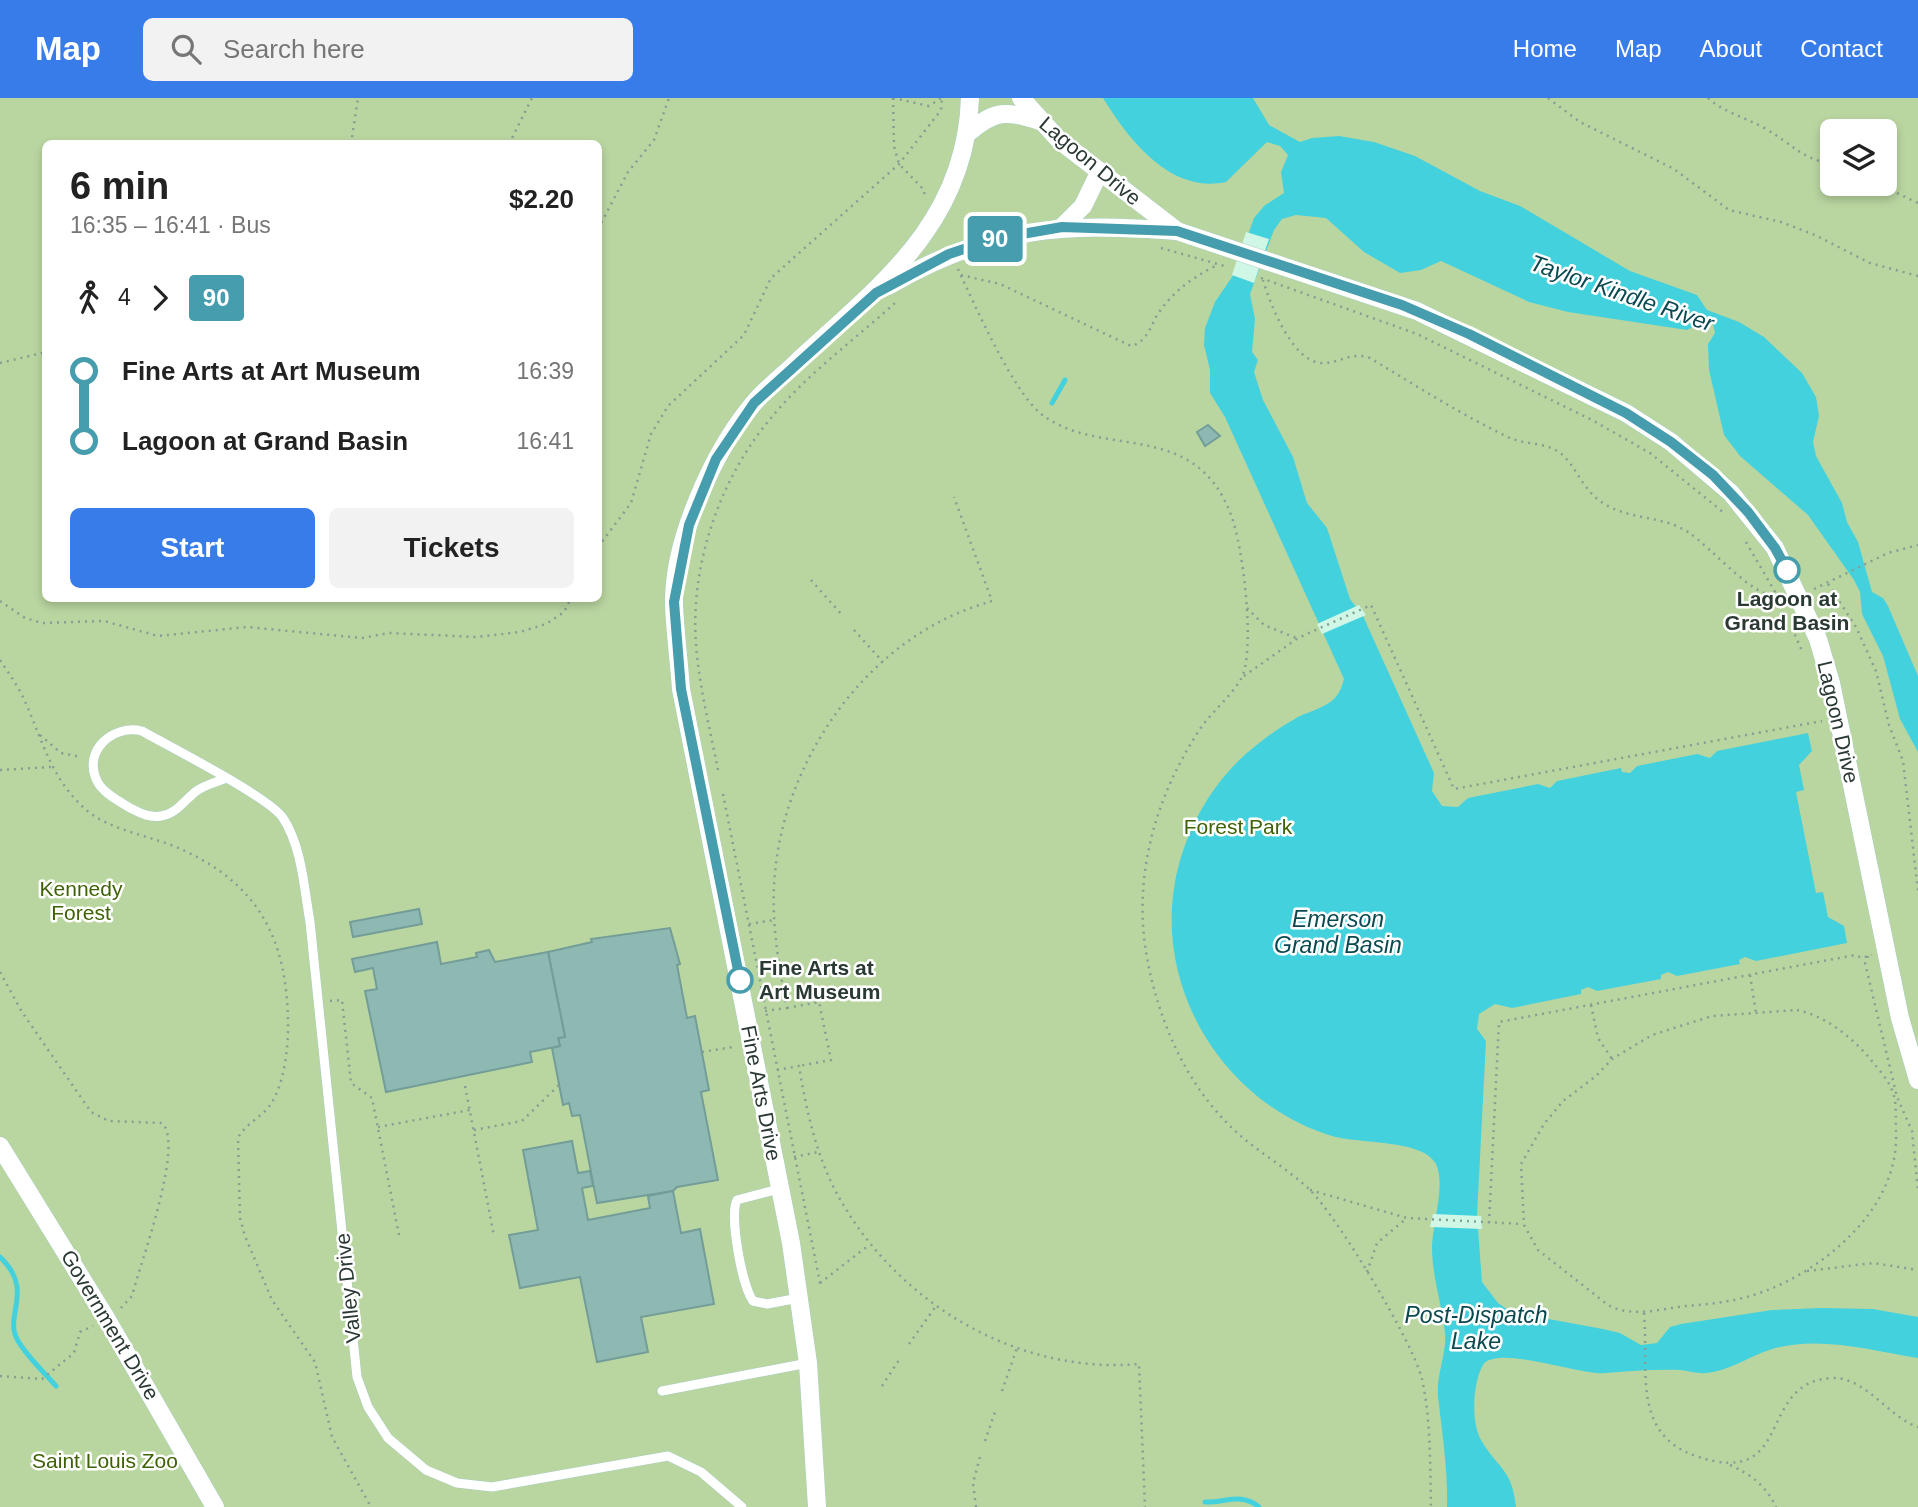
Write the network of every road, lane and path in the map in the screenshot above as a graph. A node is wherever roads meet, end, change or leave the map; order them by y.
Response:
1 (358, 98) edge
2 (532, 98) edge
3 (669, 98) edge
4 (893, 98) edge
5 (916, 98) edge
6 (941, 98) edge
7 (970, 98) edge
8 (1021, 98) edge
9 (1548, 98) edge
10 (1708, 98) edge
11 (915, 104) junction
12 (1040, 121) junction
13 (968, 133) junction
14 (352, 140) edge
15 (511, 140) edge
16 (1820, 161) edge
17 (899, 164) junction
18 (1099, 173) junction
19 (1897, 193) edge
20 (1918, 203) edge
21 (923, 206) dead end
22 (602, 221) edge
23 (1062, 227) junction
24 (1177, 231) junction
25 (1160, 248) dead end
26 (967, 264) dead end
27 (948, 272) dead end
28 (1918, 276) edge
29 (876, 293) junction
30 (903, 297) dead end
31 (42, 353) edge
32 (0, 363) edge
33 (954, 497) dead end
34 (1727, 515) dead end
35 (1741, 533) dead end
36 (602, 542) edge
37 (1918, 545) edge
38 (811, 580) dead end
39 (1828, 583) junction
40 (1816, 589) dead end
41 (1784, 595) dead end
42 (1777, 596) junction
43 (0, 601) edge
44 (568, 602) edge
45 (1782, 606) dead end
46 (1247, 608) junction
47 (842, 615) dead end
48 (1791, 625) dead end
49 (854, 629) dead end
50 (1298, 638) junction
51 (1804, 653) dead end
52 (0, 660) edge
53 (883, 662) junction
54 (1243, 677) junction
55 (1821, 714) dead end
56 (38, 733) junction
57 (96, 757) junction
58 (51, 767) junction
59 (718, 770) dead end
60 (0, 771) edge
61 (224, 779) junction
62 (723, 794) dead end
63 (1918, 891) edge
64 (774, 920) junction
65 (750, 924) junction
66 (739, 927) dead end
67 (1873, 945) dead end
68 (1868, 956) junction
69 (0, 972) edge
70 (1750, 975) junction
71 (319, 1002) junction
72 (1591, 1005) junction
73 (787, 1007) junction
74 (765, 1011) junction
75 (1756, 1013) junction
76 (733, 1047) dead end
77 (702, 1052) dead end
78 (1612, 1059) junction
79 (799, 1066) junction
80 (777, 1070) junction
81 (1918, 1080) edge
82 (560, 1084) dead end
83 (465, 1086) dead end
84 (1897, 1097) junction
85 (470, 1110) junction
86 (378, 1127) junction
87 (473, 1130) junction
88 (0, 1146) edge
89 (818, 1152) junction
90 (794, 1157) junction
91 (784, 1159) dead end
92 (779, 1189) junction
93 (1310, 1190) junction
94 (1918, 1190) edge
95 (1407, 1218) junction
96 (1487, 1223) junction
97 (1524, 1224) junction
98 (494, 1236) dead end
99 (400, 1240) dead end
100 (870, 1244) junction
101 (1918, 1270) edge
102 (1367, 1272) junction
103 (1803, 1272) junction
104 (799, 1298) junction
105 (936, 1306) junction
106 (1644, 1312) junction
107 (113, 1313) dead end
108 (99, 1323) dead end
109 (909, 1345) dead end
110 (1017, 1348) junction
111 (898, 1360) dead end
112 (808, 1363) junction
113 (0, 1376) edge
114 (881, 1387) dead end
115 (662, 1391) dead end
116 (1002, 1391) dead end
117 (996, 1409) dead end
118 (1918, 1427) edge
119 (985, 1441) dead end
120 (980, 1457) dead end
121 (1727, 1464) junction
122 (215, 1507) edge
123 (371, 1507) edge
124 (742, 1507) edge
125 (817, 1507) edge
126 (976, 1507) edge
127 (1145, 1507) edge
128 (1431, 1507) edge
129 (1776, 1507) edge

1 - 14 path
2 - 15 path
3 - 22 path
4 - 11 path
4 - 17 path
5 - 11 path
6 - 11 path
6 - 17 path
7 - 13 street, Fine Arts Drive
8 - 12 street, Lagoon Drive
9 - 28 path
10 - 16 path
12 - 13 street
12 - 18 street, Lagoon Drive
13 - 29 street, Fine Arts Drive
17 - 21 path
17 - 36 path
18 - 23 street
18 - 24 street, Lagoon Drive
19 - 20 path
23 - 24 street, Fine Arts Drive
23 - 29 street, Fine Arts Drive
24 - 81 street, Lagoon Drive
25 - 46 path
26 - 27 path
29 - 92 street, Fine Arts Drive
30 - 59 path
31 - 32 path
33 - 53 path
34 - 42 path
35 - 42 path
37 - 39 path
38 - 47 path
39 - 40 path
39 - 63 path
41 - 42 path
42 - 45 path
43 - 44 path
46 - 50 path
46 - 54 path
48 - 51 path
49 - 53 path
50 - 54 path
50 - 55 path
52 - 56 path
53 - 64 path
54 - 93 path
56 - 57 path
56 - 58 path
57 - 61 lane, Valley Drive
57 - 61 lane
58 - 60 path
58 - 123 path
61 - 71 lane, Valley Drive
62 - 65 path
64 - 65 path
64 - 73 path
65 - 66 path
65 - 74 path
67 - 68 path
68 - 70 path
68 - 84 path
69 - 107 path
70 - 72 path
70 - 75 path
71 - 86 path
71 - 124 lane, Valley Drive
72 - 78 path
72 - 96 path
73 - 74 path
73 - 79 path
74 - 80 path
75 - 78 path
75 - 84 path
76 - 77 path
78 - 97 path
79 - 80 path
79 - 89 path
80 - 90 path
82 - 87 path
83 - 85 path
84 - 94 path
84 - 103 path
85 - 86 path
85 - 87 path
86 - 99 path
87 - 98 path
88 - 122 street, Government Drive
89 - 90 path
89 - 100 path
90 - 91 path
90 - 100 path
92 - 104 street, Fine Arts Drive
92 - 104 lane
93 - 95 path
93 - 102 path
95 - 96 path
95 - 102 path
96 - 97 path
97 - 106 path
100 - 105 path
101 - 103 path
102 - 128 path
103 - 106 path
104 - 112 street, Fine Arts Drive
105 - 109 path
105 - 110 path
106 - 121 path
108 - 113 path
110 - 116 path
110 - 127 path
111 - 114 path
112 - 115 lane
112 - 125 street, Fine Arts Drive
117 - 119 path
118 - 121 path
120 - 126 path
121 - 129 path

